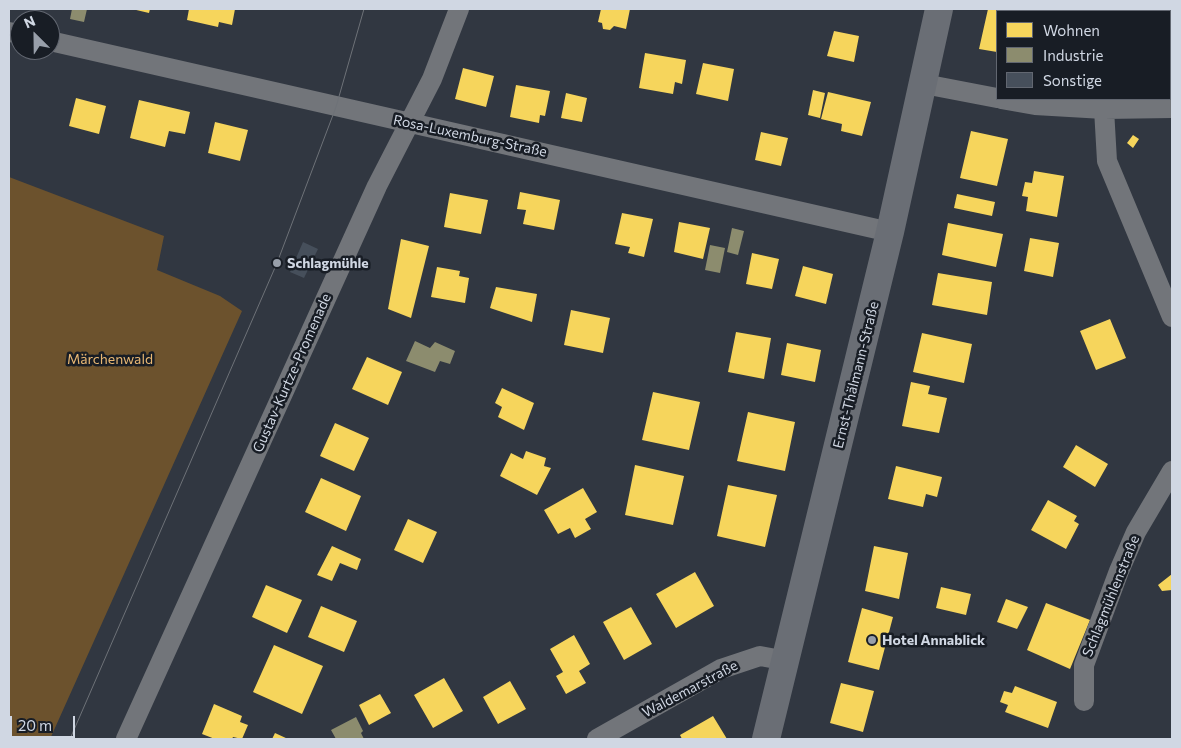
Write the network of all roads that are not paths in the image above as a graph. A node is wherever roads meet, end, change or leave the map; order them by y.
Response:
1 (459, 9) edge
2 (940, 9) edge
3 (60, 43) edge
4 (924, 84) junction
5 (996, 98) edge
6 (1007, 100) edge
7 (1172, 108) edge
8 (1104, 109) junction
9 (409, 122) junction
10 (890, 232) junction
11 (1172, 317) edge
12 (1172, 470) edge
13 (787, 661) junction
14 (1084, 701) dead end
15 (126, 739) edge
16 (597, 739) edge
17 (766, 739) edge

1 - 9 street, Gustav-Kurtze-Promenade
2 - 4 main road, Ernst-Thälmann-Straße
3 - 9 street, Rosa-Luxemburg-Straße
4 - 5 street
4 - 10 main road, Ernst-Thälmann-Straße
6 - 8 street
7 - 8 street
8 - 11 street
9 - 10 street, Rosa-Luxemburg-Straße
9 - 15 street, Gustav-Kurtze-Promenade
10 - 13 main road, Ernst-Thälmann-Straße
12 - 14 street, Schlagmühlenstraße
13 - 16 street, Waldemarstraße
13 - 17 main road, Ernst-Thälmann-Straße

